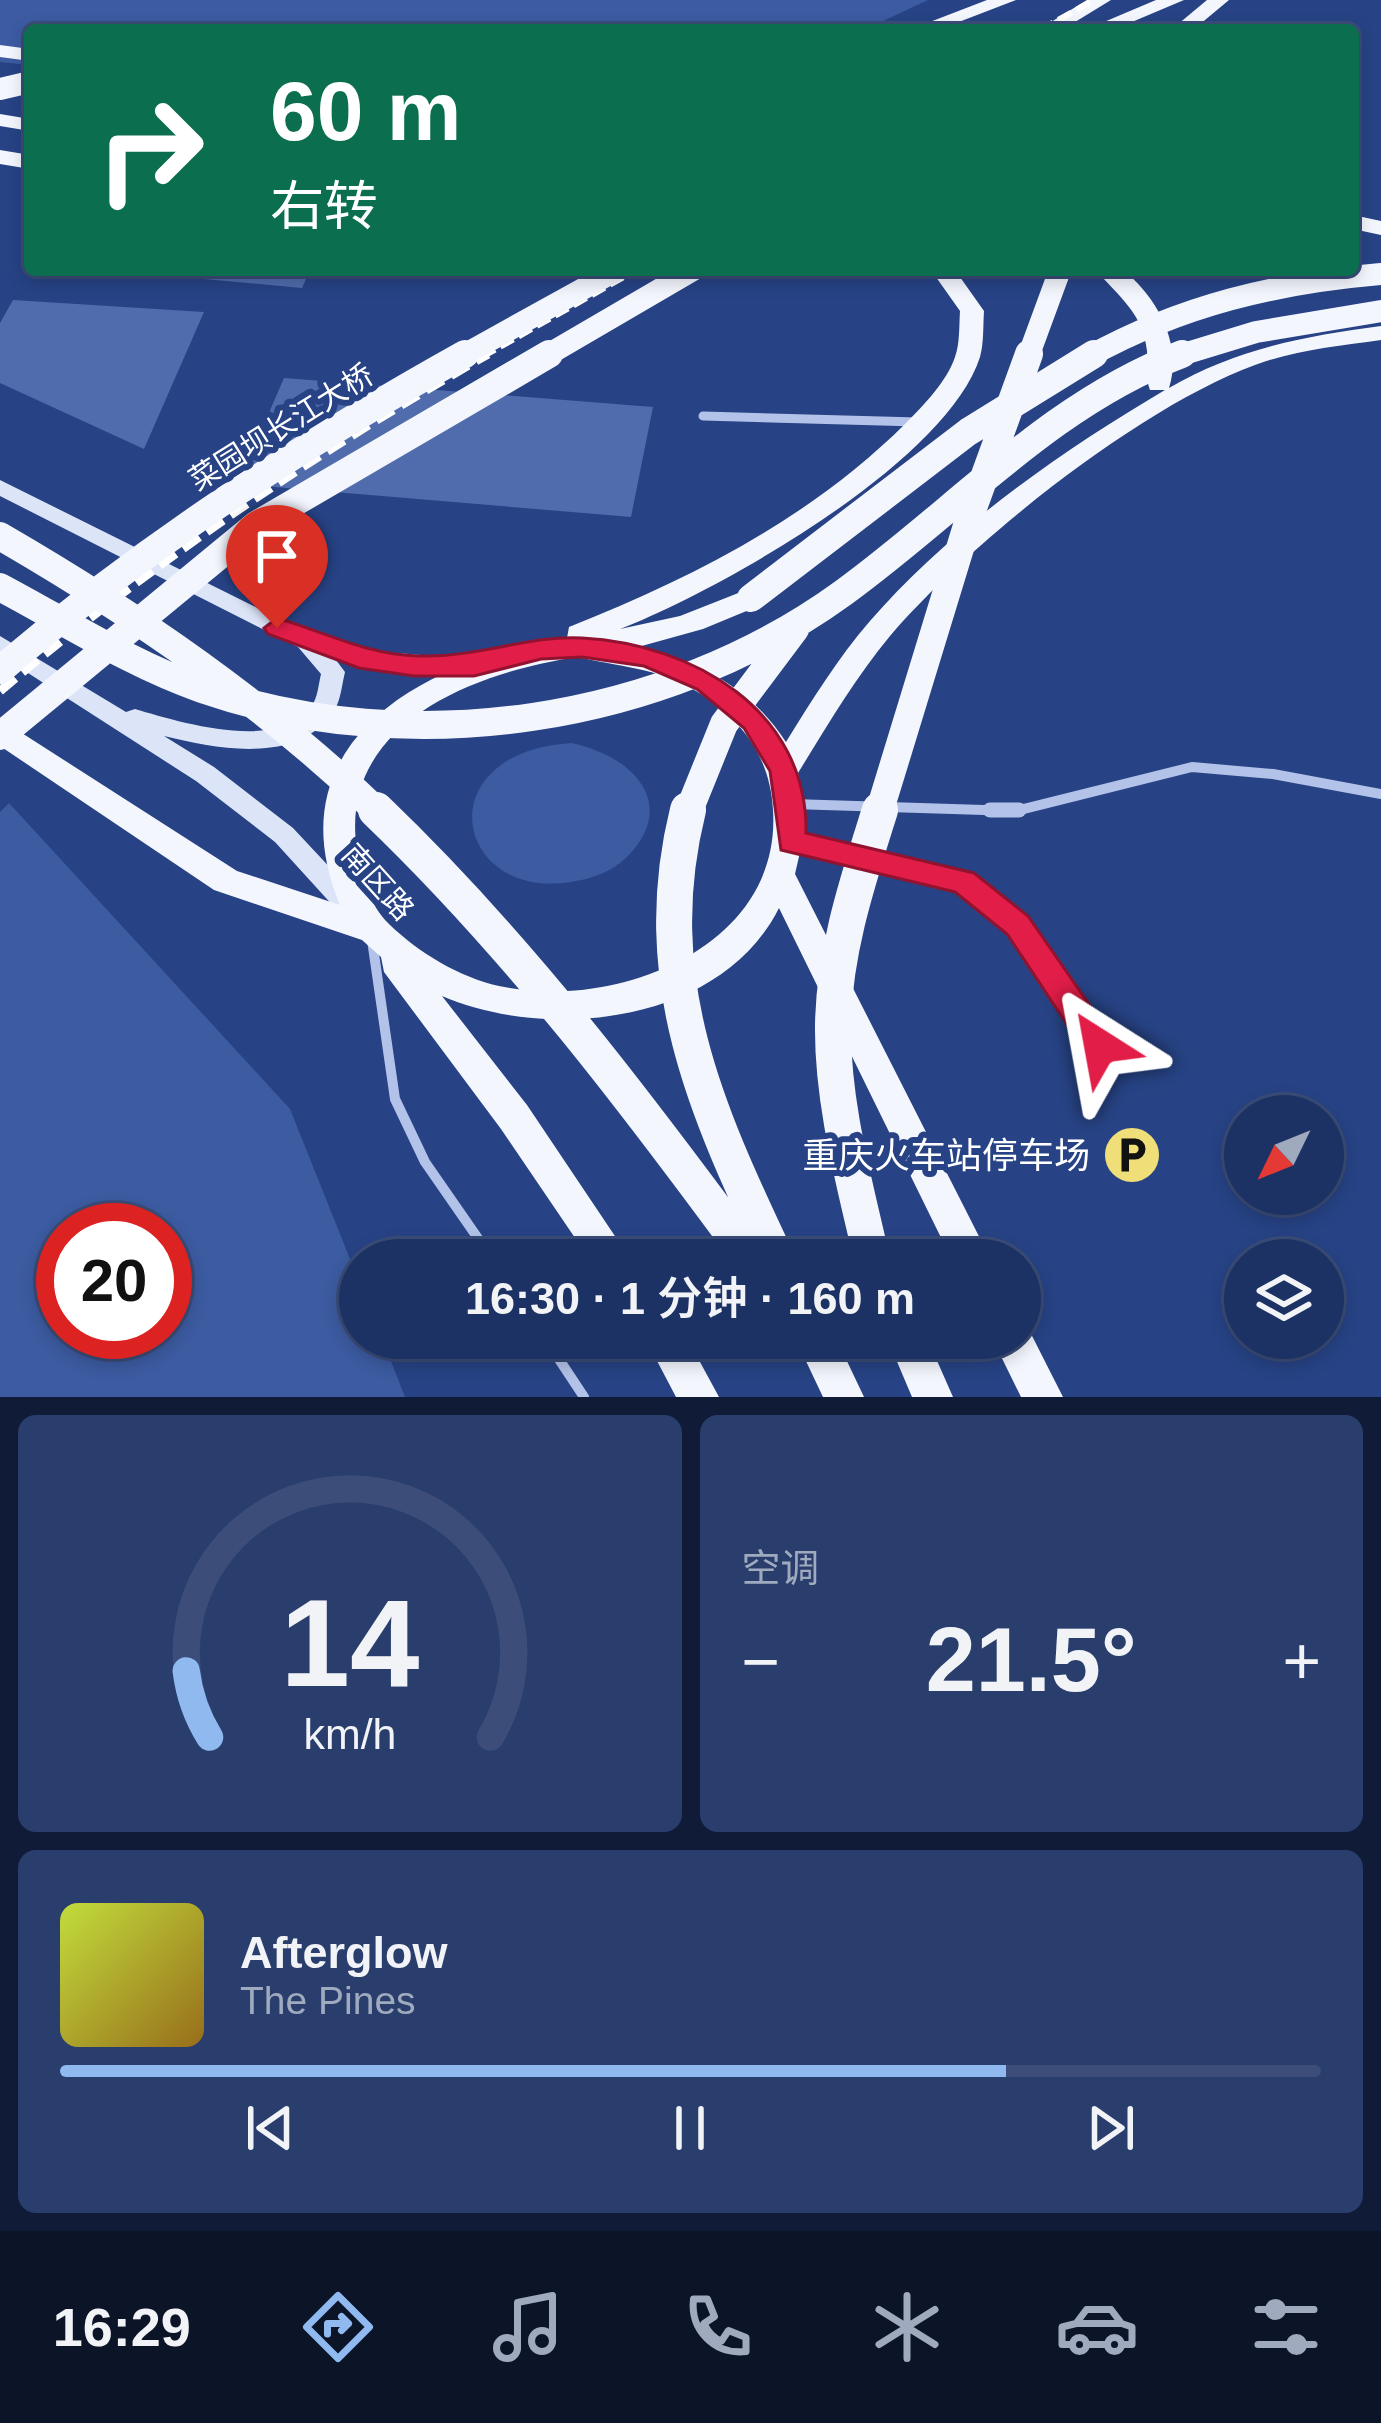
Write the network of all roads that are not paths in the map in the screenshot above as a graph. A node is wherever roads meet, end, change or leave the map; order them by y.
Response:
1 (1006, 0) edge
2 (1101, 0) edge
3 (1162, 0) edge
4 (1174, 0) edge
5 (1219, 0) edge
6 (936, 24) edge
7 (1059, 24) edge
8 (1111, 24) edge
9 (1120, 24) edge
10 (1189, 24) edge
11 (607, 276) edge
12 (684, 276) edge
13 (951, 276) edge
14 (1058, 276) edge
15 (1116, 276) edge
16 (1350, 276) edge
17 (1381, 310) edge
18 (1381, 333) edge
19 (1147, 412) junction
20 (703, 416) dead end
21 (924, 422) junction
22 (0, 487) edge
23 (0, 536) edge
24 (0, 587) edge
25 (798, 624) junction
26 (302, 640) junction
27 (0, 644) edge
28 (582, 648) junction
29 (541, 650) junction
30 (474, 666) junction
31 (0, 670) edge
32 (105, 707) junction
33 (0, 733) edge
34 (784, 770) junction
35 (1381, 794) edge
36 (792, 804) junction
37 (792, 842) junction
38 (781, 879) junction
39 (371, 929) junction
40 (1100, 1046) dead end
41 (479, 1239) edge
42 (598, 1239) edge
43 (737, 1239) edge
44 (767, 1239) edge
45 (867, 1239) edge
46 (961, 1239) edge
47 (558, 1359) edge
48 (677, 1359) edge
49 (916, 1359) edge
50 (1023, 1359) edge
51 (584, 1397) edge
52 (699, 1397) edge
53 (933, 1397) edge
54 (1043, 1397) edge

1 - 6 main road
2 - 7 main road
3 - 9 main road
4 - 8 main road
5 - 10 main road
11 - 31 main road, 菜园坝长江大桥, bridge
12 - 33 main road, bridge
13 - 21 main road
14 - 45 main road, bridge
15 - 19 main road
16 - 28 main road, bridge
17 - 25 main road, bridge
18 - 19 main road
19 - 34 main road
20 - 21 lane
21 - 29 main road
22 - 26 main road
23 - 43 main road, bridge
24 - 25 main road, bridge
25 - 44 main road, bridge
26 - 30 main road
26 - 32 main road
27 - 32 main road, 南区路
28 - 29 main road
28 - 34 main road
29 - 30 main road
30 - 39 main road
32 - 39 main road, 南区路
33 - 39 main road
34 - 36 main road
35 - 36 street
36 - 37 main road
37 - 38 main road
37 - 40 lane
38 - 39 main road
38 - 46 main road
39 - 41 lane
39 - 42 main road, 南区路
47 - 51 lane
48 - 52 main road
49 - 53 main road
50 - 54 main road

